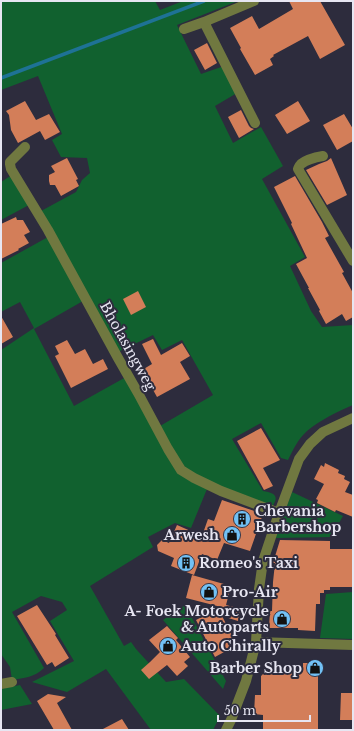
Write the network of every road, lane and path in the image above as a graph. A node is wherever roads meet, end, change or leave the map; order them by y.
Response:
1 (254, 1) edge
2 (204, 22) junction
3 (184, 29) dead end
4 (255, 123) dead end
5 (25, 146) dead end
6 (323, 156) dead end
7 (353, 261) edge
8 (353, 418) edge
9 (279, 513) junction
10 (256, 642) junction
11 (353, 645) edge
12 (12, 682) dead end
13 (1, 684) edge
14 (226, 730) edge

1 - 2 street
2 - 3 street
2 - 4 street
5 - 9 street, Bholasingweg
6 - 7 street
8 - 9 street
9 - 10 street
10 - 11 street
10 - 14 street
12 - 13 street

